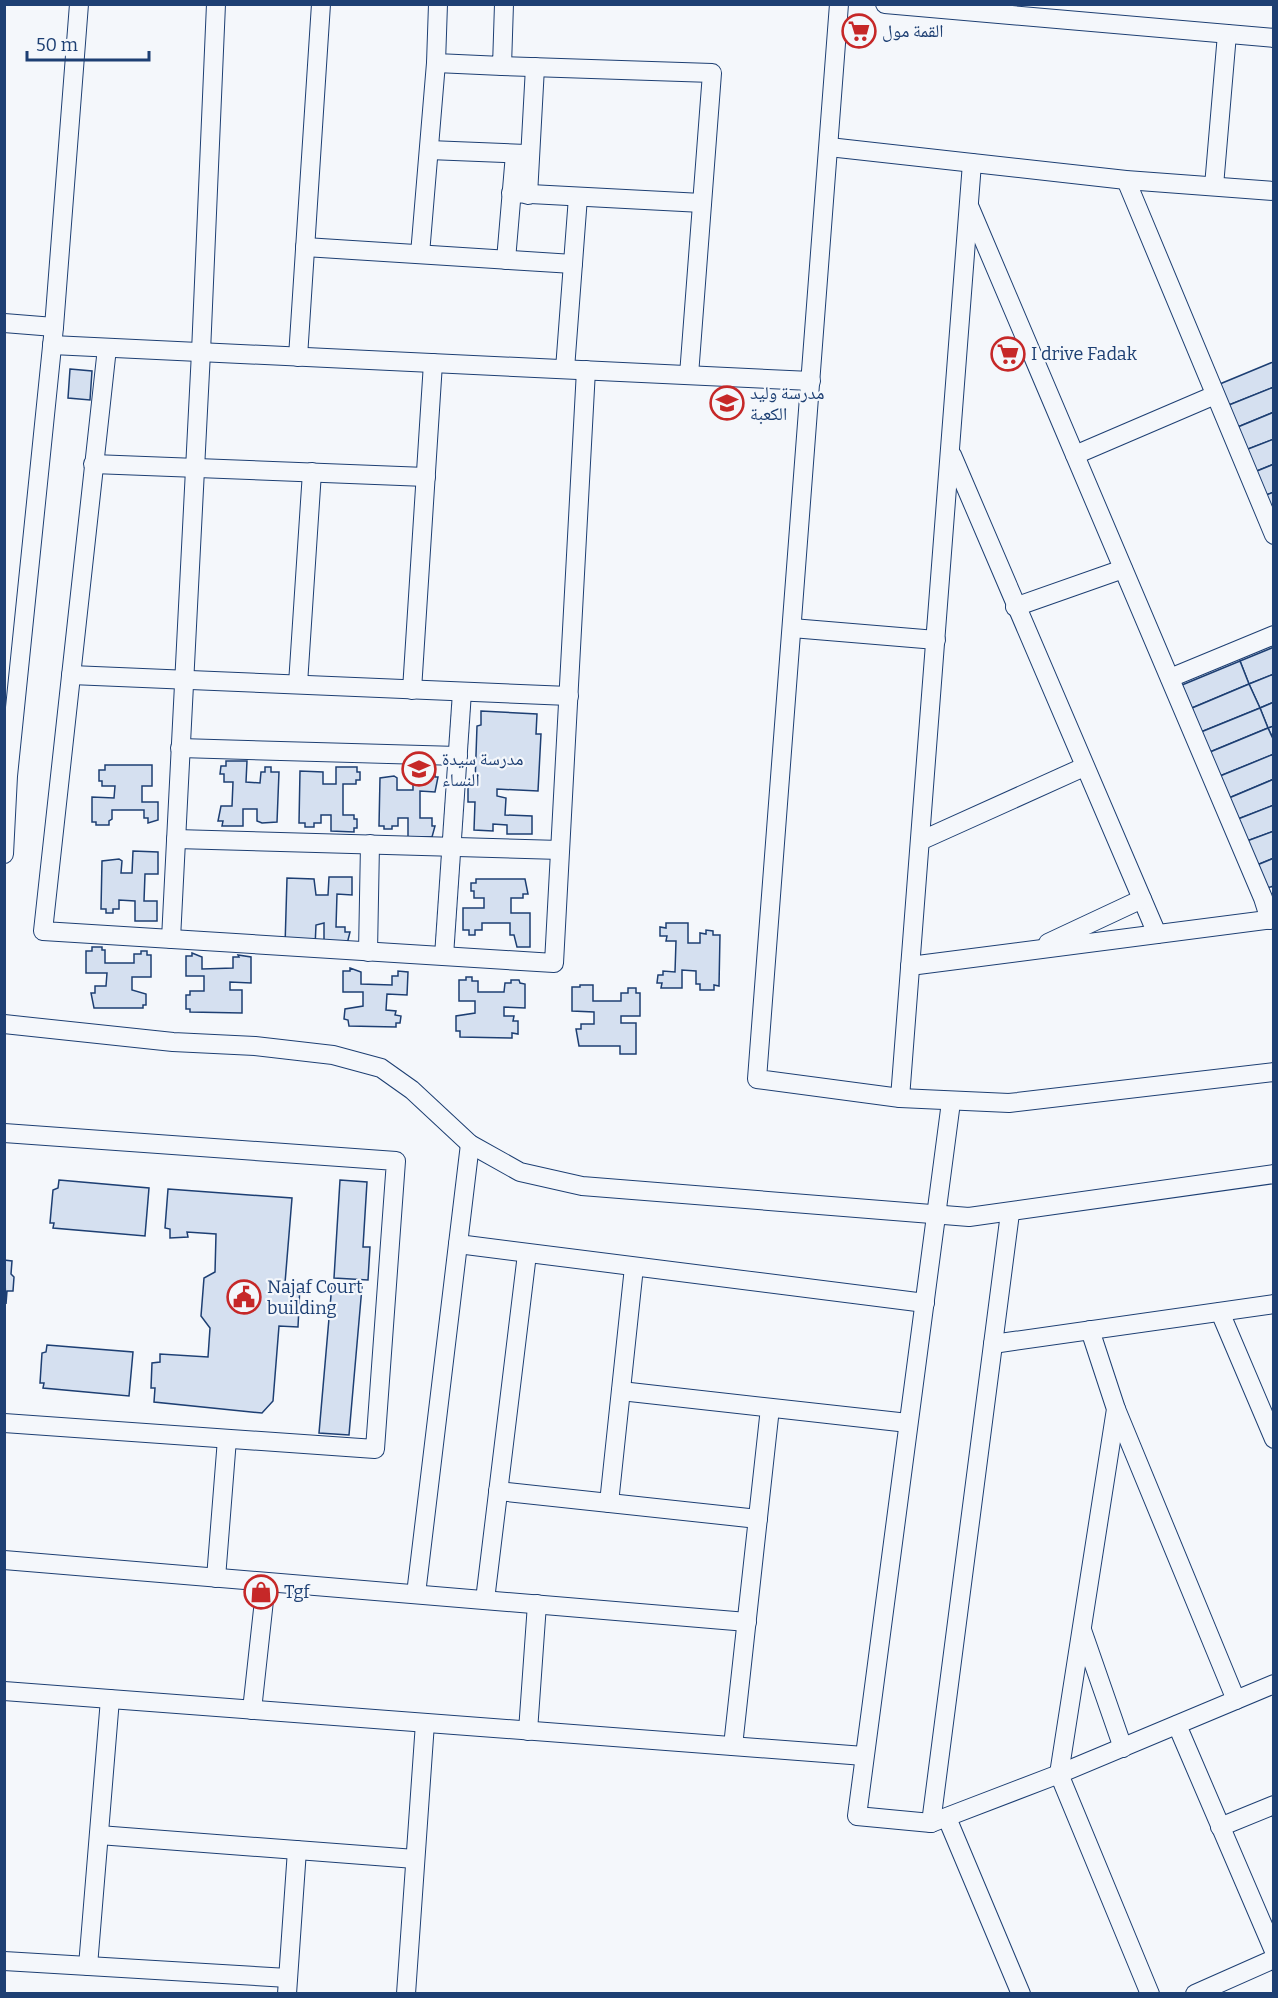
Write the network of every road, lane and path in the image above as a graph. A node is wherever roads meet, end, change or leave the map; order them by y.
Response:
1 (79, 4) edge
2 (216, 4) edge
3 (321, 4) edge
4 (438, 4) edge
5 (504, 4) edge
6 (839, 4) edge
7 (885, 4) edge
8 (1227, 34) junction
9 (1274, 38) edge
10 (436, 63) junction
11 (501, 66) junction
12 (535, 67) junction
13 (829, 147) junction
14 (429, 150) junction
15 (522, 154) junction
16 (972, 163) junction
17 (1126, 180) junction
18 (1214, 186) junction
19 (1274, 191) edge
20 (519, 194) junction
21 (578, 197) junction
22 (702, 203) junction
23 (969, 206) junction
24 (305, 248) junction
25 (420, 254) junction
26 (506, 260) junction
27 (573, 264) junction
28 (4, 323) edge
29 (53, 336) junction
30 (107, 348) junction
31 (201, 352) junction
32 (298, 357) junction
33 (433, 363) junction
34 (565, 369) junction
35 (586, 370) junction
36 (689, 375) junction
37 (811, 381) junction
38 (1215, 395) junction
39 (950, 450) junction
40 (1075, 455) junction
41 (93, 464) junction
42 (195, 468) junction
43 (312, 472) junction
44 (426, 477) junction
45 (1274, 535) edge
46 (1124, 569) junction
47 (1015, 608) junction
48 (792, 628) junction
49 (1274, 635) edge
50 (936, 640) junction
51 (70, 675) junction
52 (1170, 678) junction
53 (183, 679) junction
54 (298, 684) junction
55 (412, 690) junction
56 (462, 692) junction
57 (568, 696) junction
58 (180, 748) junction
59 (458, 756) junction
60 (1084, 766) junction
61 (176, 839) junction
62 (920, 841) junction
63 (370, 844) junction
64 (451, 846) junction
65 (560, 850) junction
66 (4, 854) edge
67 (1268, 896) edge
68 (1142, 899) junction
69 (1272, 919) edge
70 (1157, 934) junction
71 (171, 939) junction
72 (1032, 951) junction
73 (368, 952) junction
74 (444, 956) junction
75 (910, 966) junction
76 (4, 1024) edge
77 (1274, 1072) edge
78 (900, 1098) junction
79 (951, 1102) junction
80 (4, 1133) edge
81 (470, 1144) junction
82 (1274, 1174) edge
83 (1010, 1212) junction
84 (936, 1216) junction
85 (458, 1244) junction
86 (527, 1254) junction
87 (634, 1267) junction
88 (925, 1302) junction
89 (1274, 1304) edge
90 (1220, 1312) junction
91 (1090, 1330) junction
92 (993, 1344) junction
93 (621, 1391) junction
94 (770, 1408) junction
95 (1116, 1409) junction
96 (4, 1423) edge
97 (908, 1423) junction
98 (227, 1439) junction
99 (1274, 1440) edge
100 (498, 1491) junction
101 (609, 1503) junction
102 (758, 1518) junction
103 (4, 1560) edge
104 (216, 1578) junction
105 (266, 1582) junction
106 (416, 1594) junction
107 (485, 1600) junction
108 (537, 1604) junction
109 (747, 1622) junction
110 (1080, 1627) junction
111 (1274, 1684) edge
112 (4, 1691) edge
113 (110, 1699) junction
114 (1236, 1700) junction
115 (252, 1710) junction
116 (425, 1723) junction
117 (1177, 1725) junction
118 (528, 1731) junction
119 (733, 1746) junction
120 (1122, 1748) junction
121 (864, 1756) junction
122 (1059, 1774) junction
123 (1274, 1805) edge
124 (939, 1821) junction
125 (1220, 1827) junction
126 (99, 1835) junction
127 (297, 1850) junction
128 (416, 1859) junction
129 (1274, 1951) edge
130 (1274, 1959) edge
131 (4, 1961) edge
132 (88, 1966) junction
133 (288, 1986) edge
134 (406, 1994) edge
135 (1021, 1994) edge
136 (1150, 1994) edge
137 (1195, 1994) edge

1 - 29 street
2 - 31 street
3 - 24 street
4 - 10 street
5 - 11 street
6 - 13 street
7 - 8 street
8 - 9 street
8 - 18 street
10 - 11 street
10 - 14 street
11 - 12 street
12 - 15 street
12 - 22 street
13 - 16 street
13 - 37 street
14 - 15 street
14 - 25 street
15 - 20 street
16 - 17 street
16 - 23 street
17 - 18 street
17 - 38 street
18 - 19 street
20 - 21 street
20 - 26 street
21 - 22 street
21 - 27 street
22 - 36 street
23 - 39 street
23 - 40 street
24 - 25 street
24 - 32 street
25 - 26 street
26 - 27 street
27 - 34 street
28 - 29 street
29 - 30 street
29 - 66 street
30 - 31 street
30 - 41 street
31 - 32 street
31 - 42 street
32 - 33 street
33 - 34 street
33 - 44 street
34 - 35 street
35 - 36 street
35 - 57 street
36 - 37 street
37 - 48 street
38 - 40 street
38 - 45 street
39 - 47 street
39 - 50 street
40 - 46 street
41 - 42 street
41 - 51 street
42 - 43 street
42 - 53 street
43 - 44 street
43 - 54 street
44 - 55 street
46 - 47 street
46 - 52 street
47 - 60 street
48 - 50 street
48 - 78 street
49 - 52 street
50 - 62 street
51 - 53 street
51 - 71 street
52 - 67 street
53 - 54 street
53 - 58 street
54 - 55 street
55 - 56 street
56 - 57 street
56 - 59 street
57 - 65 street
58 - 59 street
58 - 61 street
59 - 64 street
60 - 62 street
60 - 68 street
61 - 63 street
61 - 71 street
62 - 75 street
63 - 64 street
63 - 73 street
64 - 65 street
64 - 74 street
65 - 74 street
67 - 69 street
68 - 70 street
68 - 72 street
69 - 70 street
70 - 72 street
71 - 73 street
72 - 75 street
73 - 74 street
75 - 78 street
76 - 81 street
77 - 79 street
78 - 79 street
79 - 84 street
80 - 98 street
81 - 84 street
81 - 85 street
82 - 83 street
83 - 84 street
83 - 92 street
84 - 88 street
85 - 86 street
85 - 106 street
86 - 87 street
86 - 100 street
87 - 88 street
87 - 93 street
88 - 97 street
89 - 90 street
90 - 91 street
90 - 99 street
91 - 92 street
91 - 95 street
92 - 124 street
93 - 94 street
93 - 101 street
94 - 97 street
94 - 102 street
95 - 110 street
95 - 114 street
96 - 98 street
97 - 121 street
98 - 104 street
100 - 101 street
100 - 107 street
101 - 102 street
102 - 109 street
103 - 104 street
104 - 105 street
105 - 106 street
105 - 115 street
106 - 107 street
107 - 108 street
108 - 109 street
108 - 118 street
109 - 119 street
110 - 120 street
110 - 122 street
111 - 114 street
112 - 113 street
113 - 115 street
113 - 126 street
114 - 117 street
115 - 116 street
116 - 118 street
116 - 128 street
117 - 120 street
117 - 125 street
118 - 119 street
119 - 121 street
120 - 122 street
121 - 124 street
122 - 124 street
122 - 136 street
123 - 125 street
124 - 135 street
125 - 129 street
126 - 127 street
126 - 132 street
127 - 128 street
127 - 133 street
128 - 134 street
130 - 137 street
131 - 132 street
132 - 133 street

